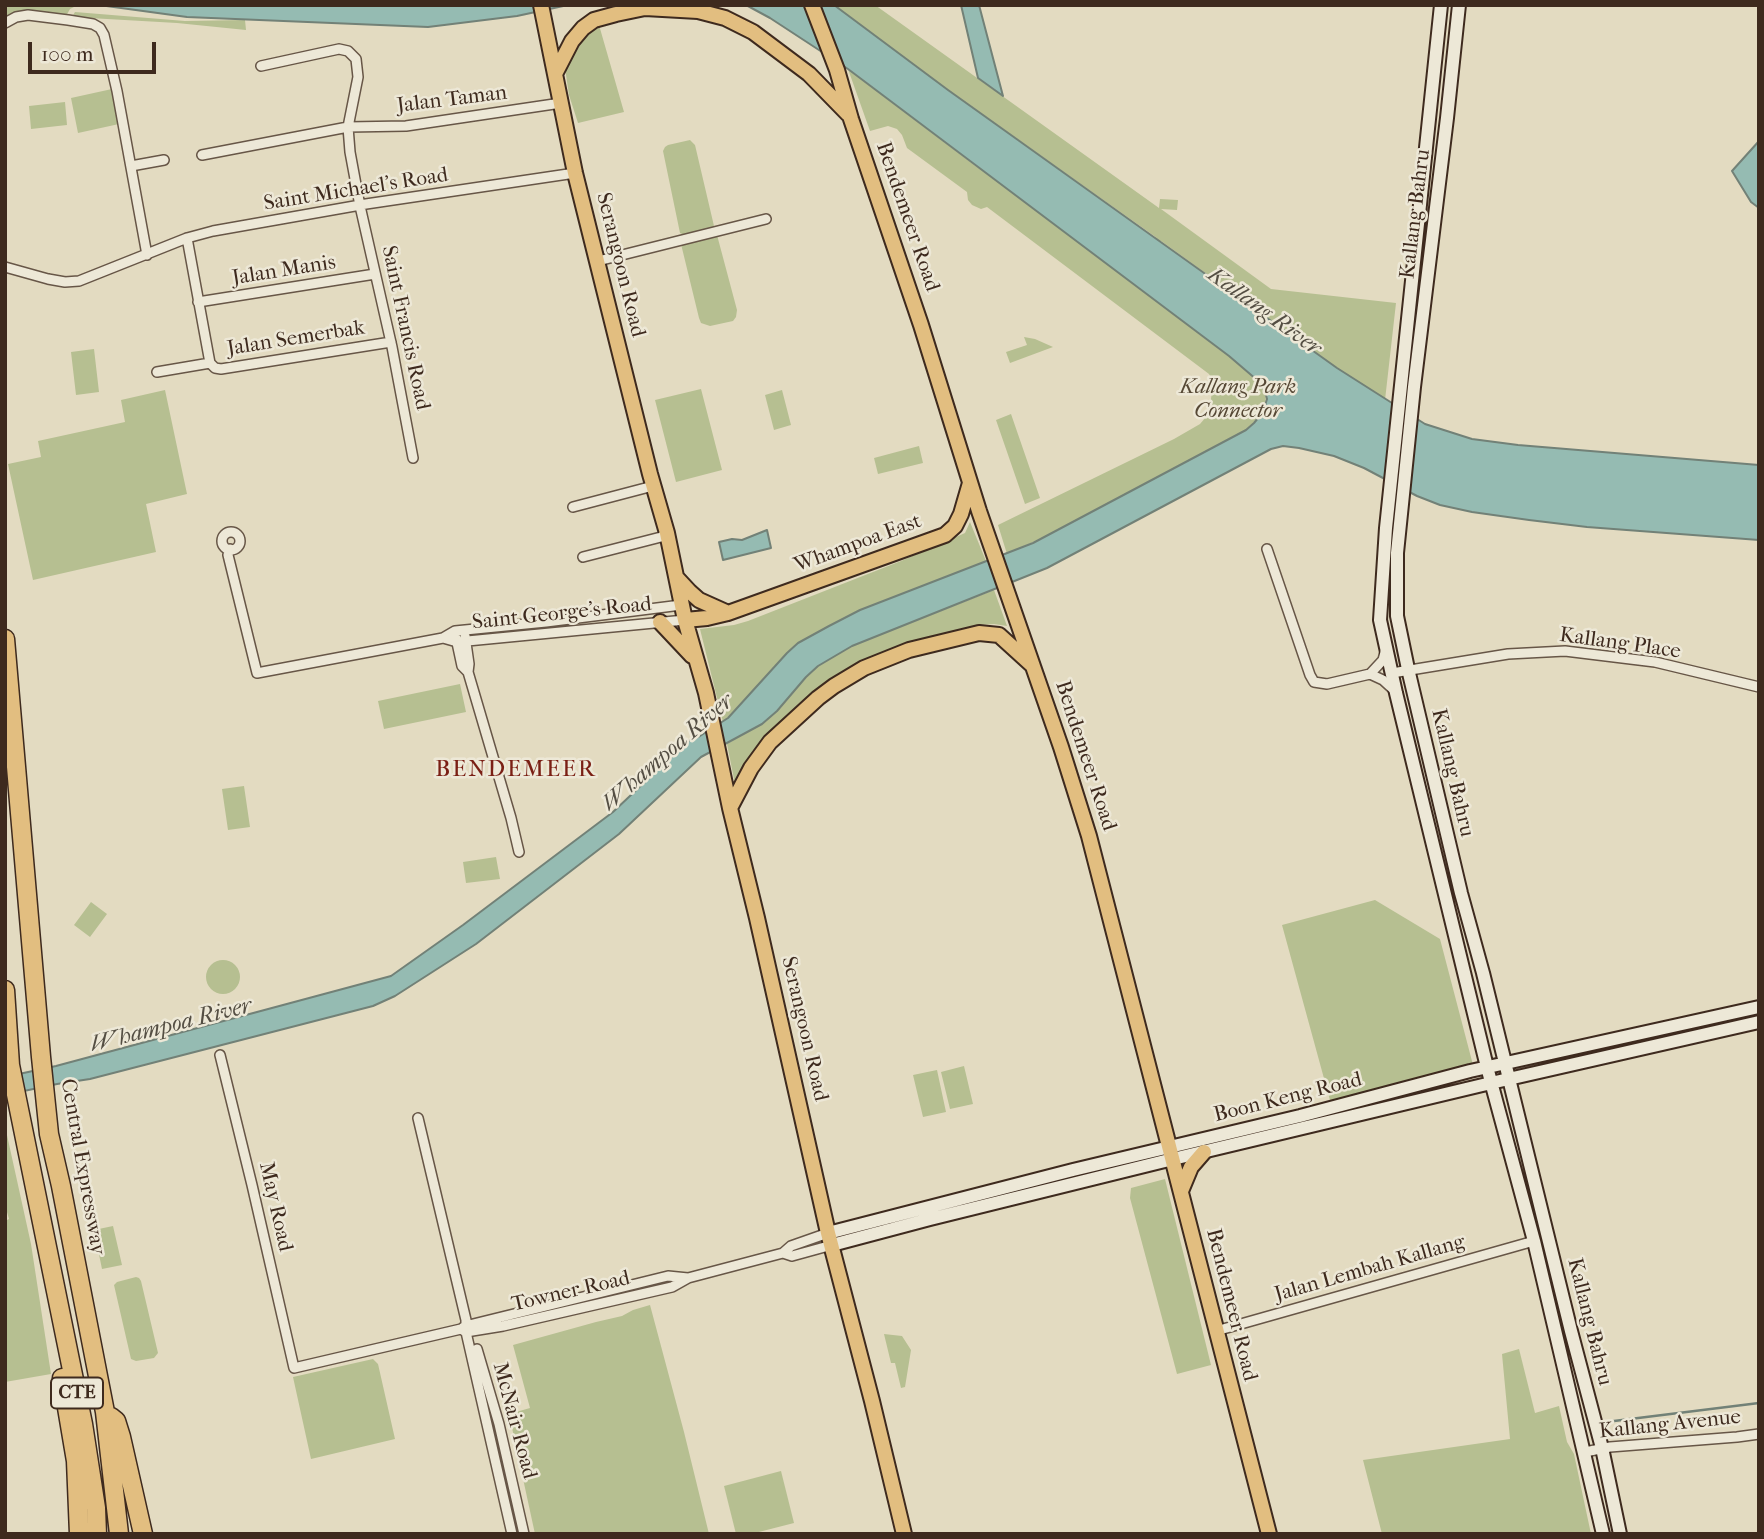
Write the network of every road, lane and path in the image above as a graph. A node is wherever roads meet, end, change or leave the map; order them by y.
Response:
1 (812, 5) edge
2 (1441, 5) edge
3 (1459, 5) edge
4 (543, 13) edge
5 (5, 23) edge
6 (261, 66) dead end
7 (555, 75) junction
8 (561, 103) junction
9 (851, 119) junction
10 (348, 127) junction
11 (202, 155) dead end
12 (164, 160) dead end
13 (131, 166) junction
14 (575, 173) junction
15 (360, 206) junction
16 (766, 219) dead end
17 (187, 238) junction
18 (147, 255) junction
19 (598, 261) junction
20 (5, 267) edge
21 (376, 274) junction
22 (198, 302) junction
23 (391, 342) junction
24 (210, 363) junction
25 (157, 372) dead end
26 (414, 458) dead end
27 (970, 481) junction
28 (653, 486) junction
29 (573, 507) dead end
30 (667, 533) junction
31 (230, 549) dead end
32 (1268, 550) dead end
33 (583, 557) dead end
34 (677, 577) junction
35 (681, 605) junction
36 (728, 612) junction
37 (685, 620) junction
38 (660, 622) junction
39 (459, 631) junction
40 (443, 638) junction
41 (5, 639) edge
42 (482, 639) junction
43 (461, 642) junction
44 (1386, 647) junction
45 (468, 656) junction
46 (695, 659) junction
47 (1033, 666) junction
48 (1408, 669) junction
49 (468, 671) junction
50 (1392, 673) junction
51 (1370, 674) junction
52 (1759, 687) edge
53 (1396, 693) junction
54 (730, 808) junction
55 (519, 852) dead end
56 (5, 990) edge
57 (1759, 1007) edge
58 (1759, 1022) edge
59 (220, 1055) dead end
60 (8, 1056) edge
61 (1505, 1062) junction
62 (1487, 1067) junction
63 (1509, 1079) junction
64 (1491, 1083) junction
65 (418, 1118) dead end
66 (1204, 1152) junction
67 (1172, 1153) junction
68 (1181, 1191) junction
69 (830, 1239) junction
70 (1534, 1241) junction
71 (49, 1253) junction
72 (467, 1327) junction
73 (1216, 1331) junction
74 (294, 1368) joint
75 (105, 1412) junction
76 (1759, 1434) edge
77 (1602, 1448) junction
78 (1585, 1452) junction
79 (79, 1534) edge
80 (97, 1534) edge
81 (119, 1534) edge
82 (143, 1534) edge
83 (512, 1534) edge
84 (524, 1534) edge
85 (904, 1534) edge
86 (1269, 1534) edge
87 (1604, 1534) edge
88 (1620, 1534) edge

1 - 9 main road, Bendemeer Road
2 - 44 main road, Kallang Bahru
3 - 48 main road, Kallang Bahru
4 - 7 main road, Serangoon Road
5 - 13 street
6 - 10 street
7 - 8 main road, Serangoon Road
7 - 9 main road
8 - 10 street, Jalan Taman
8 - 14 main road, Serangoon Road
9 - 27 main road, Bendemeer Road
10 - 11 street, Jalan Taman
10 - 15 street
12 - 13 street
13 - 18 street
14 - 15 street, Saint Michael's Road
14 - 19 main road, Serangoon Road
15 - 17 street, Saint Michael's Road
15 - 21 street, Saint Francis Road
16 - 19 street
17 - 18 street, Saint Michael's Road
17 - 22 street, Jalan Semerbak
18 - 20 street, Saint Michael's Road
19 - 28 main road, Serangoon Road
21 - 22 street, Jalan Manis
21 - 23 street, Saint Francis Road
22 - 24 street, Jalan Semerbak
23 - 24 street, Jalan Semerbak
23 - 26 street, Saint Francis Road
24 - 25 street
27 - 36 main road, Whampoa East
27 - 47 main road, Bendemeer Road
28 - 29 street
28 - 30 main road, Serangoon Road
30 - 33 street
30 - 34 main road, Serangoon Road
31 - 40 street, Saint George's Road
32 - 51 street
34 - 35 main road, Serangoon Road
34 - 36 main road
35 - 37 main road, Serangoon Road
35 - 39 street, Saint George's Road
36 - 37 main road, Whampoa East
37 - 38 street, Saint George's Road
37 - 46 main road, Serangoon Road
38 - 42 street, Saint George's Road
38 - 46 main road
39 - 40 street, Saint George's Road
39 - 43 street
40 - 43 street, Saint George's Road
41 - 75 highway, Central Expressway / CTE
42 - 43 street, Saint George's Road
42 - 45 street
43 - 45 street
43 - 49 street
44 - 50 main road, Kallang Bahru
44 - 51 street
45 - 49 street
46 - 54 main road, Serangoon Road
47 - 54 main road
47 - 67 main road, Bendemeer Road
48 - 50 street, Kallang Place
48 - 52 street, Kallang Place
48 - 61 main road, Kallang Bahru
49 - 55 street
50 - 53 main road, Kallang Bahru
51 - 53 street
53 - 62 main road, Kallang Bahru
54 - 69 main road, Serangoon Road
56 - 60 highway, CTE
57 - 61 main road, Boon Keng Road
58 - 63 main road, Boon Keng Road
59 - 74 street, May Road
60 - 71 highway, CTE
61 - 62 main road, Boon Keng Road
61 - 63 main road, Kallang Bahru
62 - 64 main road, Kallang Bahru
62 - 67 main road, Boon Keng Road
63 - 64 main road, Boon Keng Road
63 - 77 main road, Kallang Bahru
64 - 66 main road, Boon Keng Road
64 - 70 main road, Kallang Bahru
65 - 72 street, McNair Road
66 - 67 main road, Boon Keng Road
66 - 68 main road
67 - 68 main road, Bendemeer Road
67 - 69 main road, Boon Keng Road
68 - 73 main road, Bendemeer Road
69 - 72 street, Towner Road
69 - 85 main road, Serangoon Road
70 - 73 street, Jalan Lembah Kallang
70 - 78 main road, Kallang Bahru
71 - 79 highway
71 - 80 highway, CTE
72 - 74 street, Towner Road
72 - 83 street, McNair Road
72 - 84 street, McNair Road
73 - 86 main road, Bendemeer Road
75 - 81 highway, Central Expressway / CTE
75 - 82 highway
76 - 77 street, Kallang Avenue
77 - 78 street, Kallang Avenue
77 - 88 main road, Kallang Bahru
78 - 87 main road, Kallang Bahru

